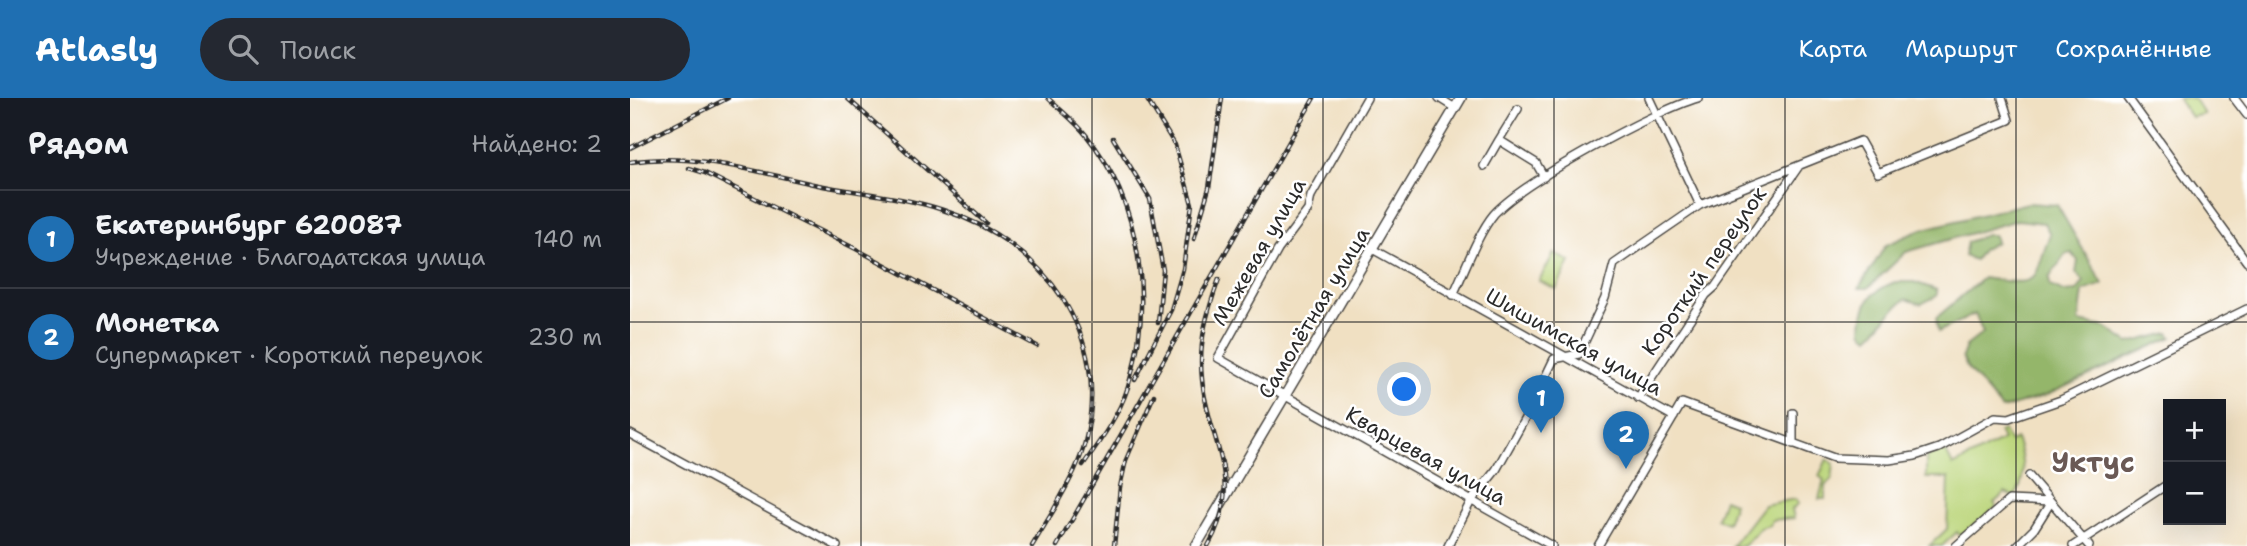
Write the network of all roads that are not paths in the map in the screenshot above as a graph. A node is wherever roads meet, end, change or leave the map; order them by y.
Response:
1 (1367, 98) edge
2 (1439, 98) edge
3 (1461, 98) edge
4 (1649, 98) edge
5 (1698, 98) edge
6 (2002, 98) edge
7 (2128, 98) edge
8 (2234, 98) edge
9 (1455, 108) junction
10 (1518, 109) dead end
11 (1658, 114) junction
12 (2247, 115) edge
13 (1499, 139) junction
14 (1800, 165) junction
15 (1484, 166) dead end
16 (1544, 177) junction
17 (1700, 205) junction
18 (1374, 250) junction
19 (2247, 262) edge
20 (1452, 295) junction
21 (2247, 309) edge
22 (1566, 357) junction
23 (1284, 397) junction
24 (1638, 398) junction
25 (1793, 413) dead end
26 (1674, 417) junction
27 (630, 434) edge
28 (1793, 444) junction
29 (2029, 476) dead end
30 (2163, 488) edge
31 (1471, 501) junction
32 (2051, 502) junction
33 (2087, 542) edge
34 (836, 546) edge
35 (1196, 546) edge
36 (1448, 546) edge
37 (1552, 546) edge
38 (1598, 546) edge
39 (1956, 546) edge
40 (2017, 546) edge
41 (2073, 546) edge

1 - 23 street, Межевая улица
2 - 9 street
3 - 9 main road, Самолётная улица
4 - 11 street
5 - 11 street
6 - 14 street
7 - 19 street
8 - 12 street
9 - 18 main road, Самолётная улица
10 - 13 street
11 - 16 street
11 - 17 street
13 - 15 street
13 - 16 street
14 - 17 street
14 - 24 street, Короткий переулок
16 - 20 street
17 - 22 street
18 - 20 street, Шишимская улица
18 - 23 main road, Самолётная улица
20 - 22 street, Шишимская улица
21 - 28 street, Шишимская улица
22 - 24 street, Шишимская улица
22 - 31 street
23 - 31 street, Кварцевая улица
23 - 35 main road, Самолётная улица
24 - 26 street, Шишимская улица
25 - 28 street
26 - 28 street, Шишимская улица
26 - 38 street
27 - 34 street
29 - 32 street
30 - 33 street
31 - 36 street
31 - 37 street, Кварцевая улица
32 - 33 street
32 - 39 street
32 - 40 street
33 - 41 street

